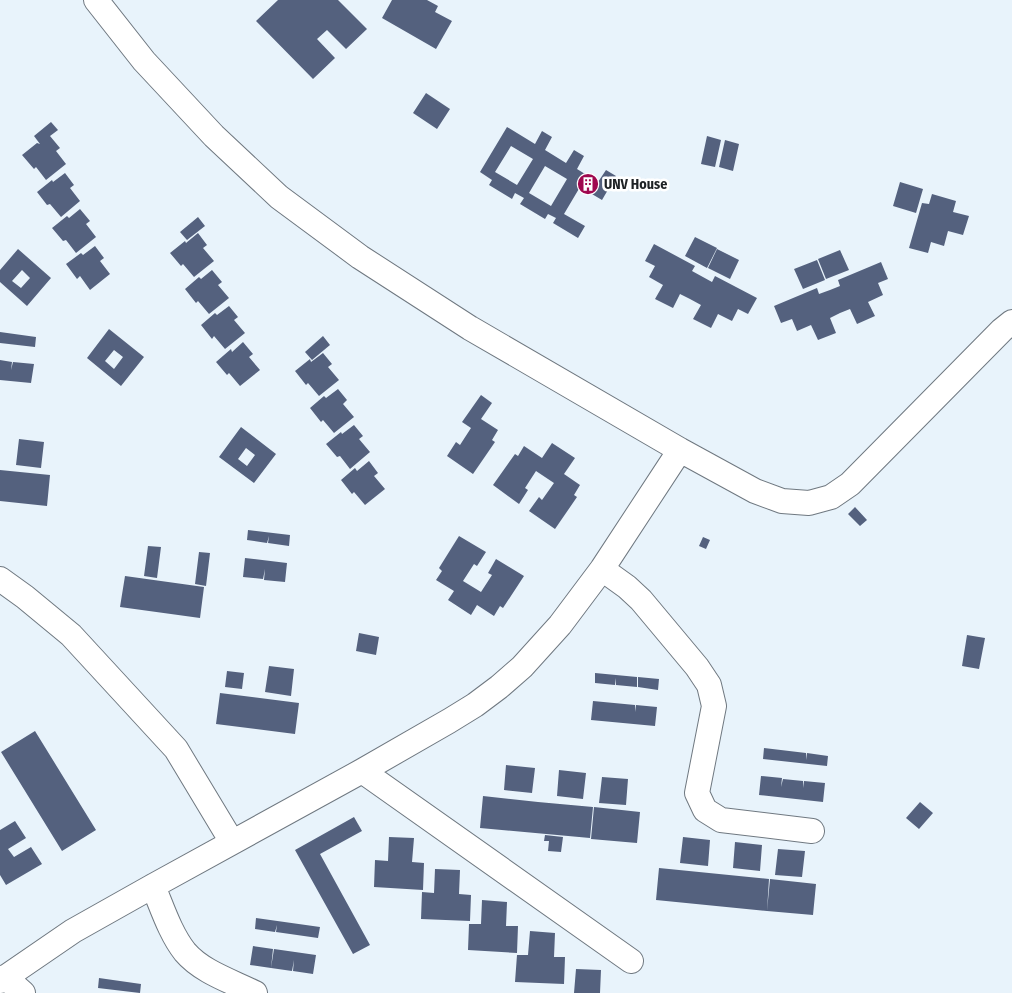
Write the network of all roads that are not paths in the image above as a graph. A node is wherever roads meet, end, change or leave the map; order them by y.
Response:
1 (96, 0) edge
2 (1012, 322) edge
3 (680, 450) junction
4 (602, 569) junction
5 (0, 579) edge
6 (362, 771) junction
7 (812, 831) dead end
8 (232, 842) junction
9 (153, 886) junction
10 (631, 961) dead end
11 (3, 979) edge
12 (23, 993) edge
13 (255, 993) edge

1 - 3 street
2 - 3 street
3 - 4 street
4 - 6 street
4 - 7 street
5 - 8 street
6 - 8 street
6 - 10 street
8 - 9 street
9 - 11 street
9 - 13 street
11 - 12 street

